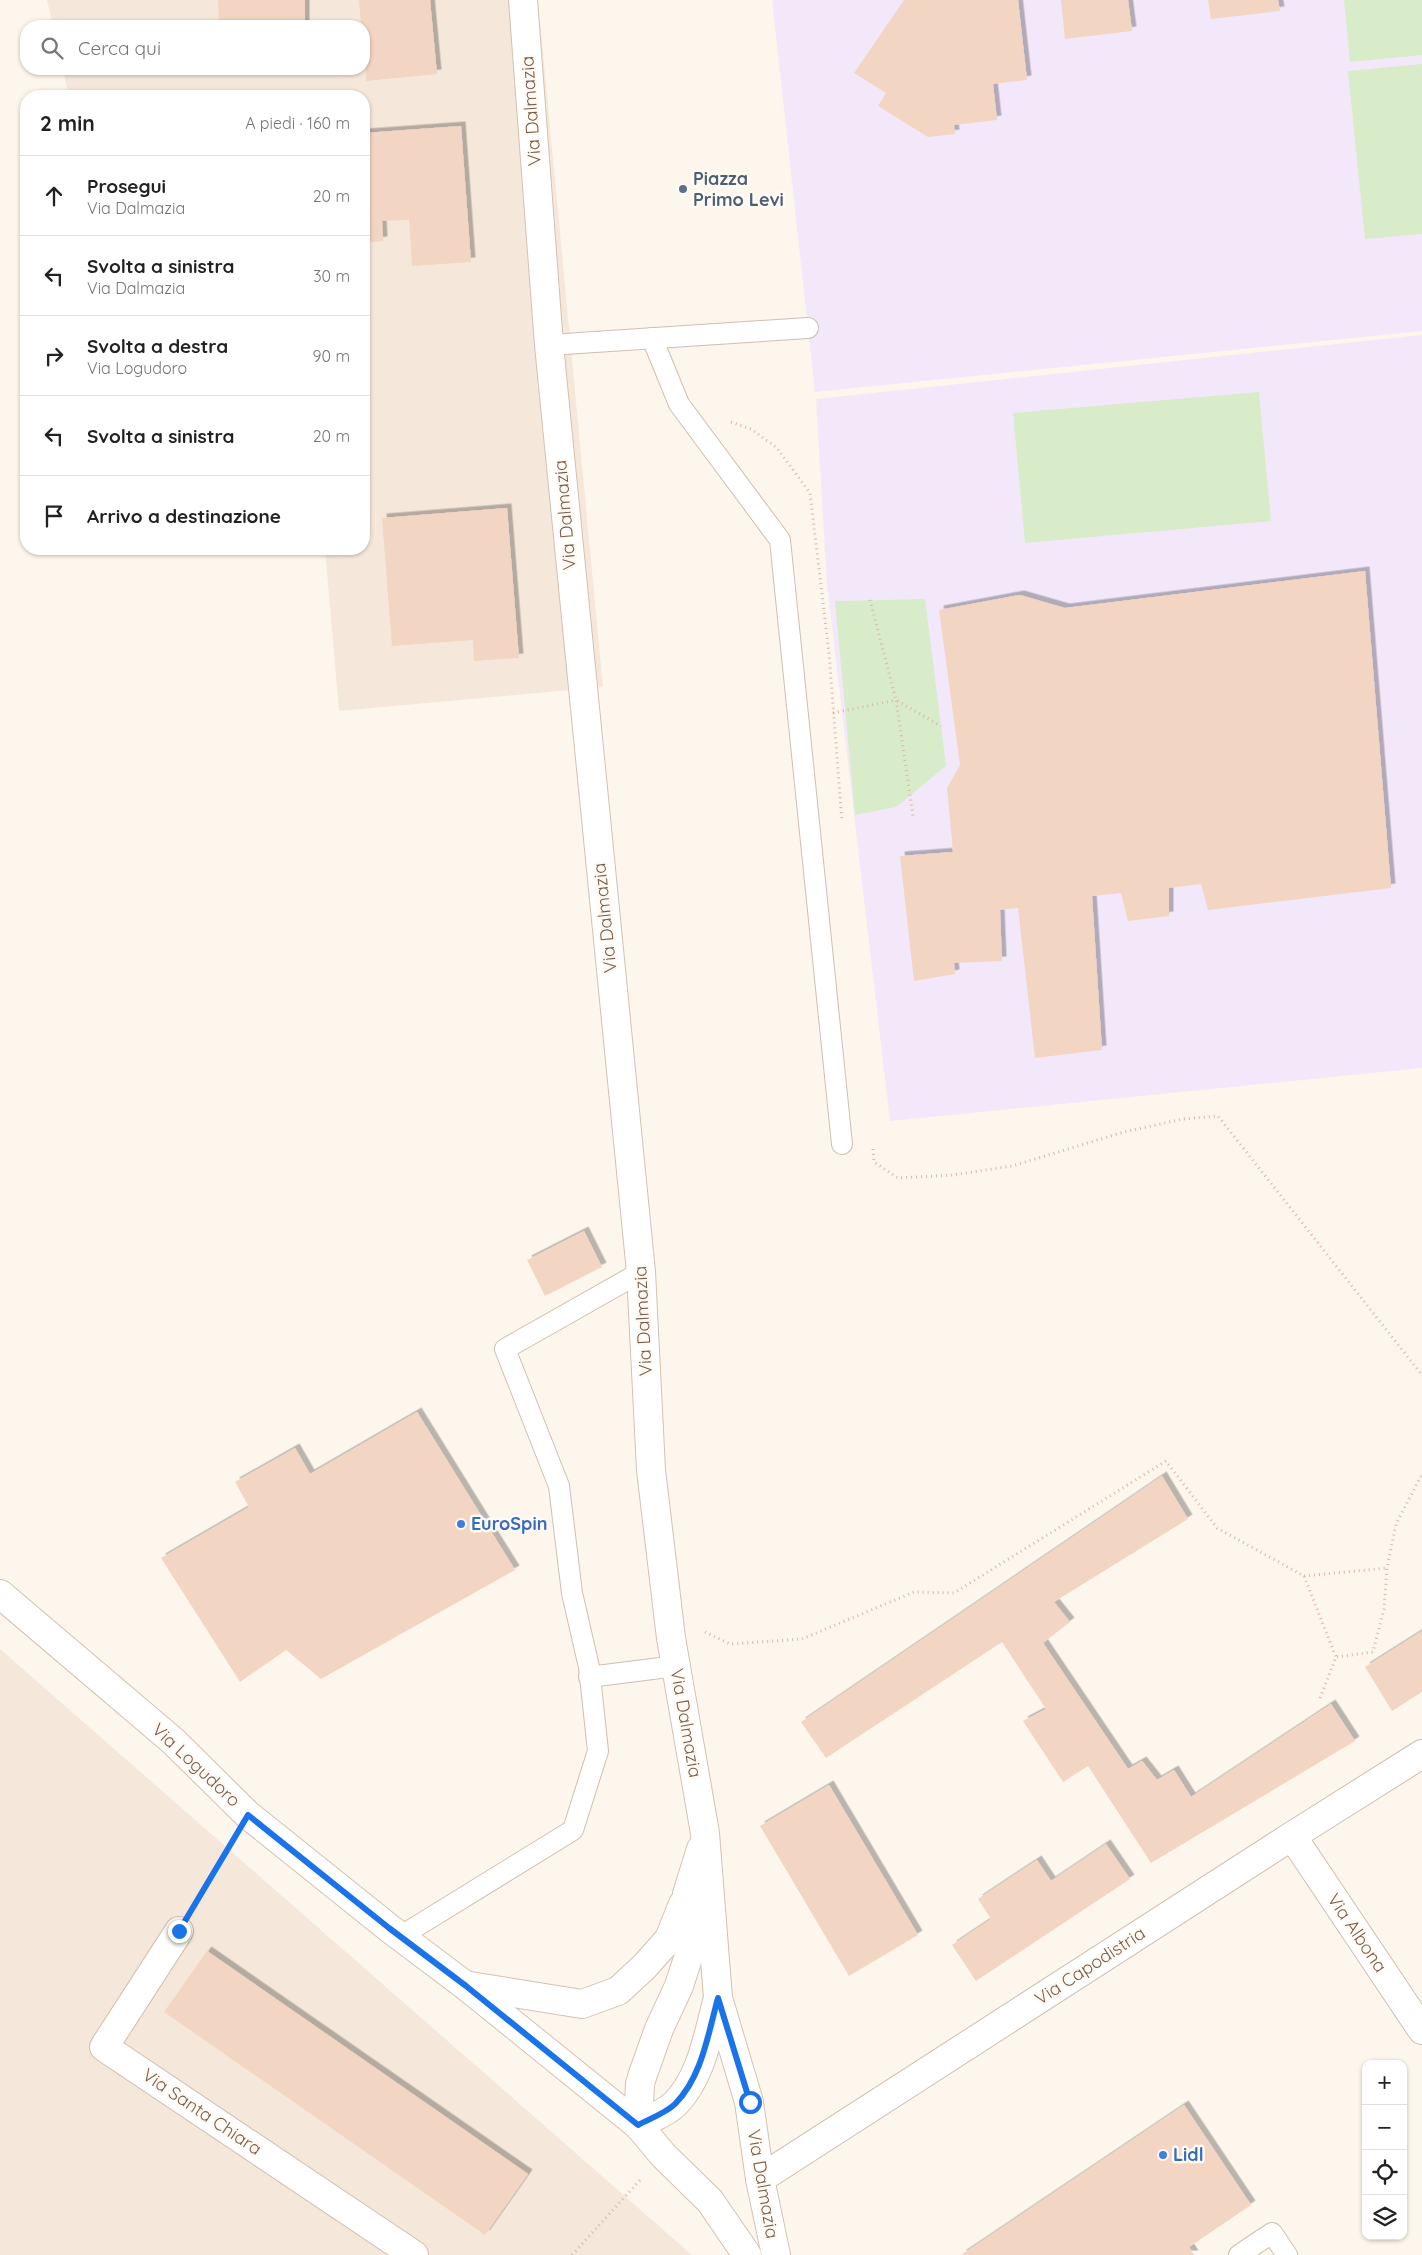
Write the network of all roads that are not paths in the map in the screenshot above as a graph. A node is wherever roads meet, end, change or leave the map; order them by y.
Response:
1 (523, 0) edge
2 (808, 328) dead end
3 (652, 338) junction
4 (549, 344) junction
5 (842, 1144) dead end
6 (641, 1272) junction
7 (0, 1594) edge
8 (676, 1666) junction
9 (589, 1677) junction
10 (1422, 1754) edge
11 (705, 1833) junction
12 (1292, 1836) junction
13 (687, 1894) junction
14 (179, 1931) road end
15 (401, 1936) junction
16 (466, 1986) junction
17 (718, 1998) junction
18 (1422, 2030) edge
19 (638, 2125) junction
20 (760, 2179) junction
21 (414, 2255) edge
22 (747, 2255) edge
23 (776, 2255) edge
24 (1238, 2255) edge
25 (1287, 2255) edge

1 - 4 street, Via Dalmazia
2 - 3 lane
3 - 4 lane
3 - 5 lane
4 - 6 street, Via Dalmazia
6 - 8 street, Via Dalmazia
6 - 9 lane
7 - 15 street, Via Logudoro
8 - 9 lane
8 - 11 street, Via Dalmazia
9 - 15 lane
10 - 12 street, Via Capodistria
11 - 13 street, Via Dalmazia
11 - 17 street, Via Dalmazia
12 - 18 street, Via Albona
12 - 20 street, Via Capodistria
13 - 16 street, Via Dalmazia
13 - 19 street, Via Dalmazia
14 - 21 street, Via Santa Chiara
15 - 16 street, Via Logudoro
16 - 19 street, Via Logudoro
17 - 19 street, Via Dalmazia
17 - 20 street, Via Dalmazia
19 - 22 street, Via Logudoro
20 - 23 street, Via Dalmazia
24 - 25 lane

